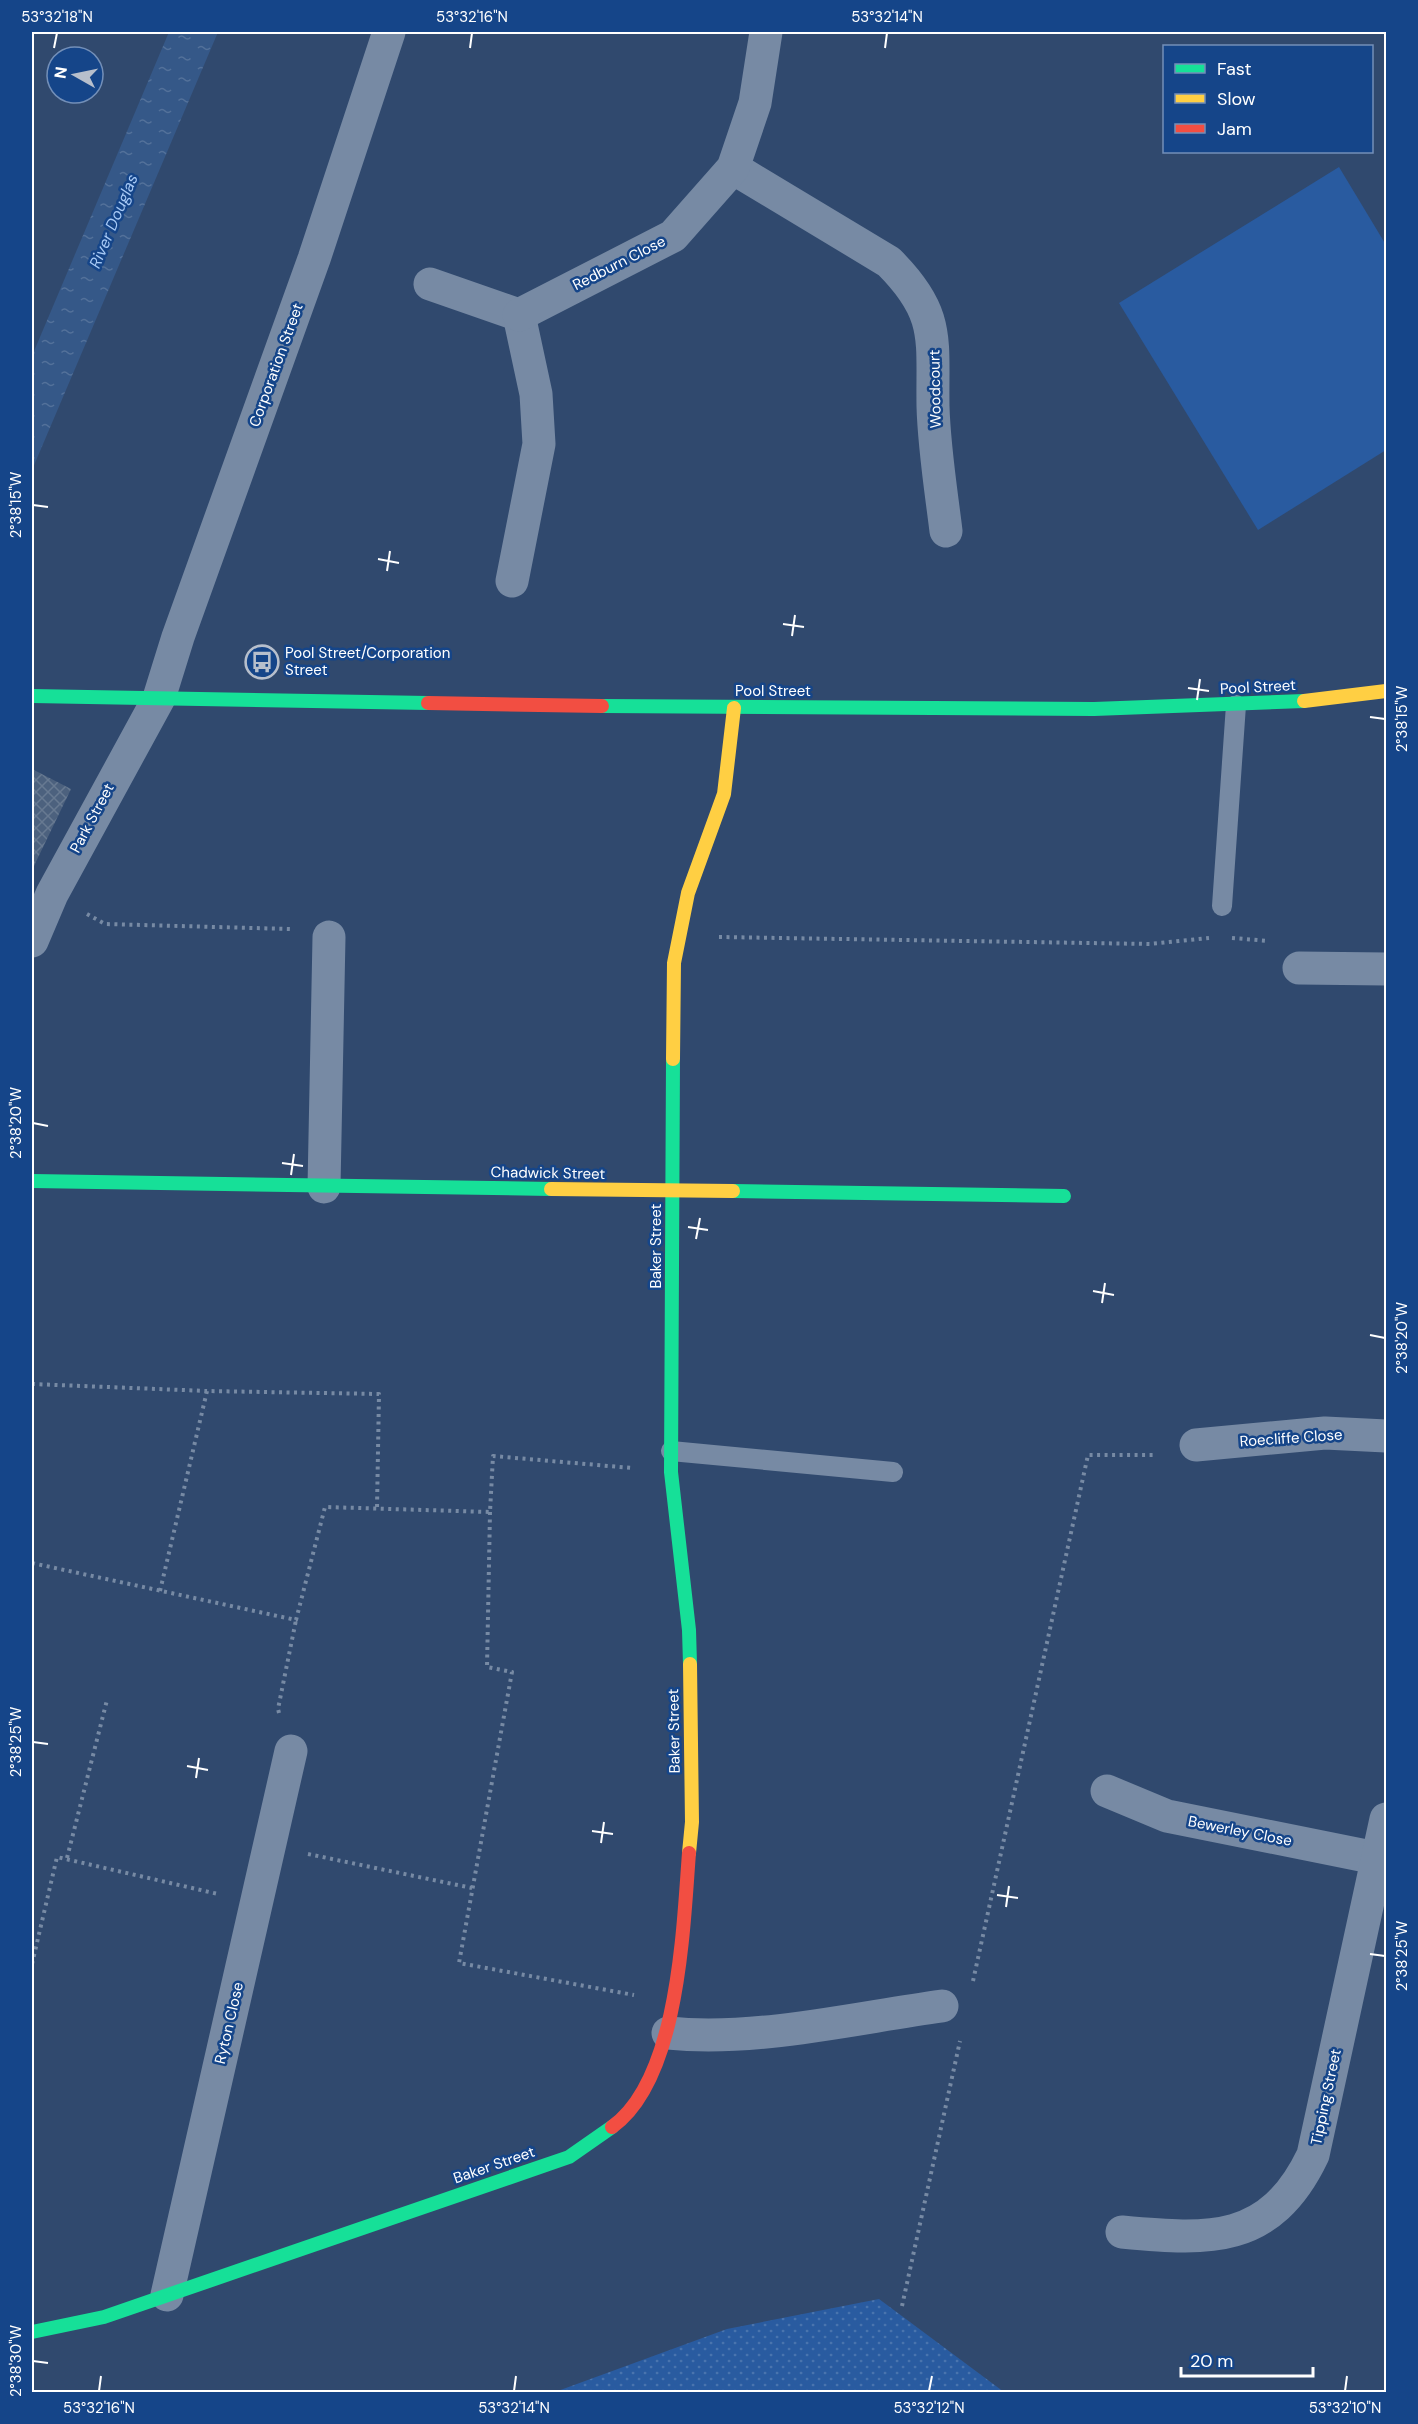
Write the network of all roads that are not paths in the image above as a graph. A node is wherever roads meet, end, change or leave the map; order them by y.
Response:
1 (389, 32) edge
2 (766, 32) edge
3 (733, 168) junction
4 (430, 284) dead end
5 (519, 315) junction
6 (946, 531) dead end
7 (512, 581) dead end
8 (1386, 691) edge
9 (32, 696) edge
10 (159, 698) junction
11 (1236, 705) junction
12 (734, 708) junction
13 (1222, 906) road end
14 (329, 937) road end
15 (32, 941) edge
16 (1299, 968) road end
17 (1386, 969) edge
18 (32, 1181) edge
19 (324, 1187) junction
20 (673, 1191) junction
21 (1064, 1196) dead end
22 (1386, 1436) edge
23 (1196, 1445) road end
24 (671, 1451) junction
25 (893, 1472) dead end
26 (291, 1751) road end
27 (1107, 1791) dead end
28 (1386, 1819) edge
29 (1376, 1858) junction
30 (942, 2006) dead end
31 (670, 2018) junction
32 (1122, 2232) dead end
33 (167, 2295) junction
34 (32, 2332) edge

1 - 10 street, Corporation Street
2 - 3 street, Redburn Close
3 - 5 street, Redburn Close
3 - 6 street, Woodcourt
4 - 5 street
5 - 7 street
8 - 11 street, Pool Street
9 - 10 street, Pool Street
10 - 12 street, Pool Street
10 - 15 street, Park Street
11 - 12 street, Pool Street
11 - 13 lane
12 - 20 street, Baker Street
14 - 19 street
16 - 17 street
18 - 19 street, Chadwick Street
19 - 20 street, Chadwick Street
20 - 21 street, Chadwick Street
20 - 24 street, Baker Street
22 - 23 street, Roecliffe Close
24 - 25 lane
24 - 31 street, Baker Street
26 - 33 street, Ryton Close
27 - 29 street, Bewerley Close
28 - 29 street, Tipping Street
29 - 32 street, Tipping Street
30 - 31 street
31 - 33 street, Baker Street
33 - 34 street, Baker Street

